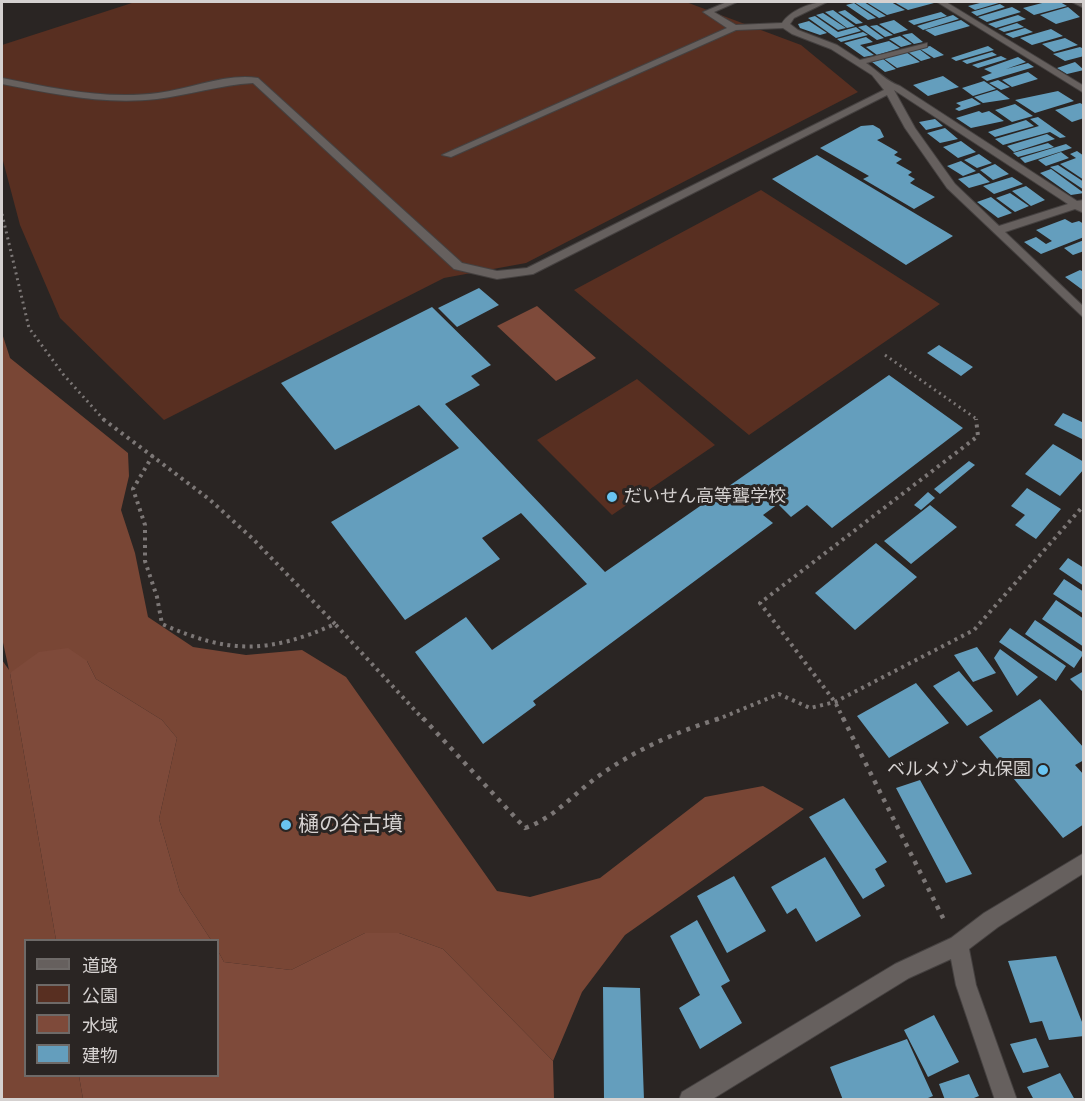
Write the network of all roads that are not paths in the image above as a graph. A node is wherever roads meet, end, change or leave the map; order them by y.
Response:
1 (733, 2) edge
2 (823, 2) edge
3 (941, 2) edge
4 (1076, 2) edge
5 (1083, 6) edge
6 (785, 25) junction
7 (734, 28) junction
8 (924, 45) dead end
9 (861, 62) junction
10 (2, 81) edge
11 (887, 87) junction
12 (1083, 90) edge
13 (447, 154) dead end
14 (1081, 206) edge
15 (996, 231) junction
16 (1083, 314) edge
17 (1083, 862) edge
18 (958, 945) junction
19 (690, 1100) edge
20 (1006, 1100) edge

1 - 7 street
2 - 6 street
3 - 12 street
4 - 5 street
6 - 7 street
6 - 9 street
7 - 13 street
8 - 9 street
9 - 11 street
10 - 11 street
11 - 14 street
11 - 15 street
14 - 15 street
15 - 16 street
17 - 18 street
18 - 19 street
18 - 20 street

